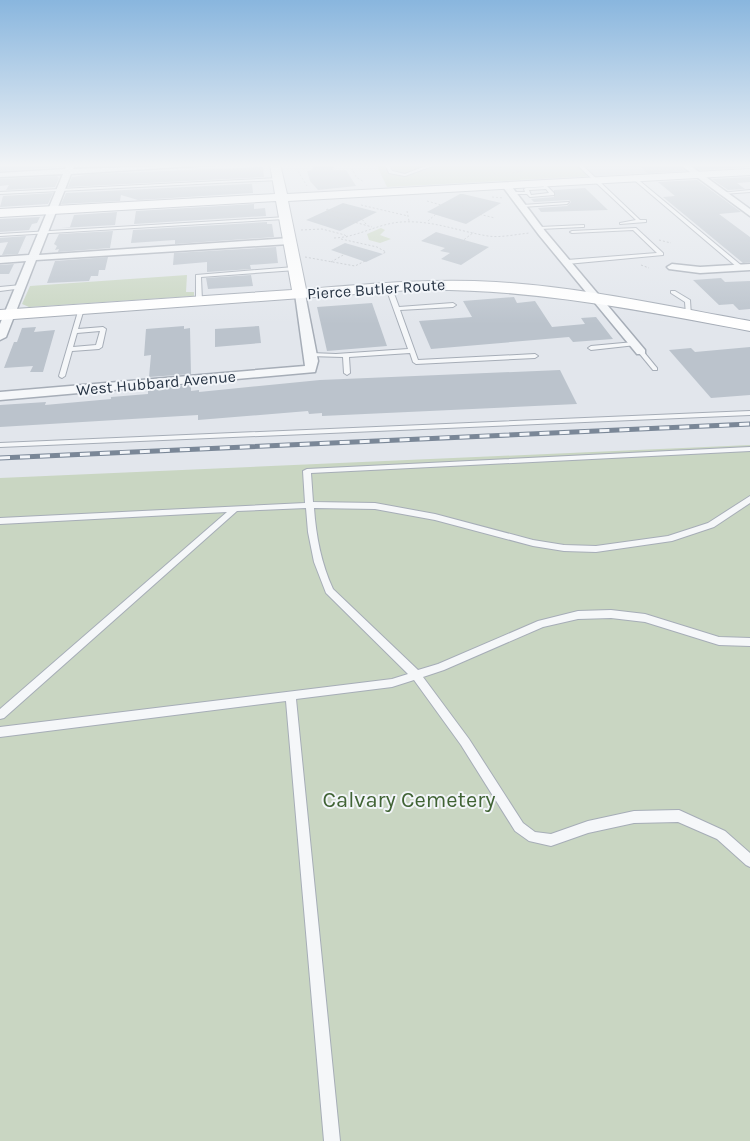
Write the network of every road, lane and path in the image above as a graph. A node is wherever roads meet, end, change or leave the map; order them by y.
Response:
1 (50, 217) edge
2 (338, 217) edge
3 (358, 217) edge
4 (408, 217) edge
5 (432, 217) edge
6 (492, 217) edge
7 (531, 217) edge
8 (637, 217) edge
9 (683, 217) edge
10 (284, 218) joint
11 (496, 218) dead end
12 (409, 221) junction
13 (427, 222) junction
14 (608, 224) junction
15 (367, 225) junction
16 (374, 227) junction
17 (613, 229) junction
18 (298, 230) dead end
19 (338, 230) dead end
20 (541, 230) junction
21 (333, 232) junction
22 (474, 232) junction
23 (572, 232) dead end
24 (43, 233) junction
25 (0, 235) edge
26 (334, 238) dead end
27 (341, 238) junction
28 (346, 238) junction
29 (466, 239) junction
30 (289, 241) junction
31 (472, 241) dead end
32 (461, 242) dead end
33 (345, 254) dead end
34 (382, 254) dead end
35 (304, 257) dead end
36 (33, 258) junction
37 (0, 260) edge
38 (332, 262) junction
39 (364, 262) dead end
40 (567, 262) junction
41 (672, 267) dead end
42 (745, 267) edge
43 (294, 269) junction
44 (21, 287) junction
45 (390, 288) junction
46 (0, 289) edge
47 (673, 292) dead end
48 (300, 294) junction
49 (595, 298) junction
50 (199, 301) junction
51 (454, 305) dead end
52 (81, 309) junction
53 (397, 309) junction
54 (5, 315) edge
55 (688, 315) junction
56 (750, 326) edge
57 (75, 331) junction
58 (0, 337) edge
59 (634, 344) junction
60 (591, 348) dead end
61 (70, 349) junction
62 (412, 351) junction
63 (641, 352) joint
64 (311, 355) junction
65 (346, 356) junction
66 (535, 356) dead end
67 (655, 368) dead end
68 (347, 373) dead end
69 (62, 376) dead end
70 (0, 396) edge
71 (750, 413) edge
72 (0, 445) edge
73 (750, 449) edge
74 (750, 499) edge
75 (310, 506) junction
76 (236, 509) junction
77 (0, 521) edge
78 (750, 642) edge
79 (417, 676) junction
80 (291, 696) junction
81 (0, 715) edge
82 (0, 732) edge
83 (750, 861) edge
84 (332, 1141) edge

1 - 24 street
2 - 15 path
3 - 15 path
4 - 12 path
5 - 13 path
6 - 11 path
7 - 20 street
8 - 14 lane
9 - 42 lane
10 - 24 lane
10 - 30 street
12 - 13 path
12 - 16 path
13 - 22 path
14 - 17 lane
14 - 20 lane
15 - 16 path
16 - 28 path
17 - 23 lane
17 - 40 lane
18 - 21 path
19 - 21 path
20 - 22 path
20 - 40 street
21 - 28 path
22 - 29 path
24 - 25 lane
24 - 36 street
26 - 27 path
27 - 28 path
27 - 34 path
29 - 31 path
29 - 32 path
30 - 36 street
30 - 43 street
33 - 38 path
35 - 38 path
36 - 37 street
36 - 44 street
38 - 39 path
40 - 49 street
41 - 42 street
43 - 48 street
43 - 50 lane
44 - 46 lane
44 - 54 street
45 - 48 street, Pierce Butler Route
45 - 49 street, Pierce Butler Route
45 - 53 lane
47 - 55 lane
48 - 50 street, Pierce Butler Route
48 - 64 street
49 - 55 street, Pierce Butler Route
49 - 59 street
50 - 52 street, Pierce Butler Route
51 - 53 lane
52 - 54 street, Pierce Butler Route
52 - 57 lane
53 - 62 lane
54 - 58 street
55 - 56 street, Pierce Butler Route
57 - 61 lane
57 - 61 lane
59 - 60 lane
59 - 63 street
61 - 69 lane
62 - 65 lane
62 - 66 lane
63 - 67 lane
64 - 65 lane
64 - 70 street, West Hubbard Avenue
65 - 68 lane
71 - 72 lane
73 - 75 lane
74 - 75 lane
75 - 76 lane
75 - 79 lane
76 - 77 lane
76 - 81 lane
78 - 79 lane
79 - 80 lane
79 - 83 lane
80 - 82 lane
80 - 84 lane

